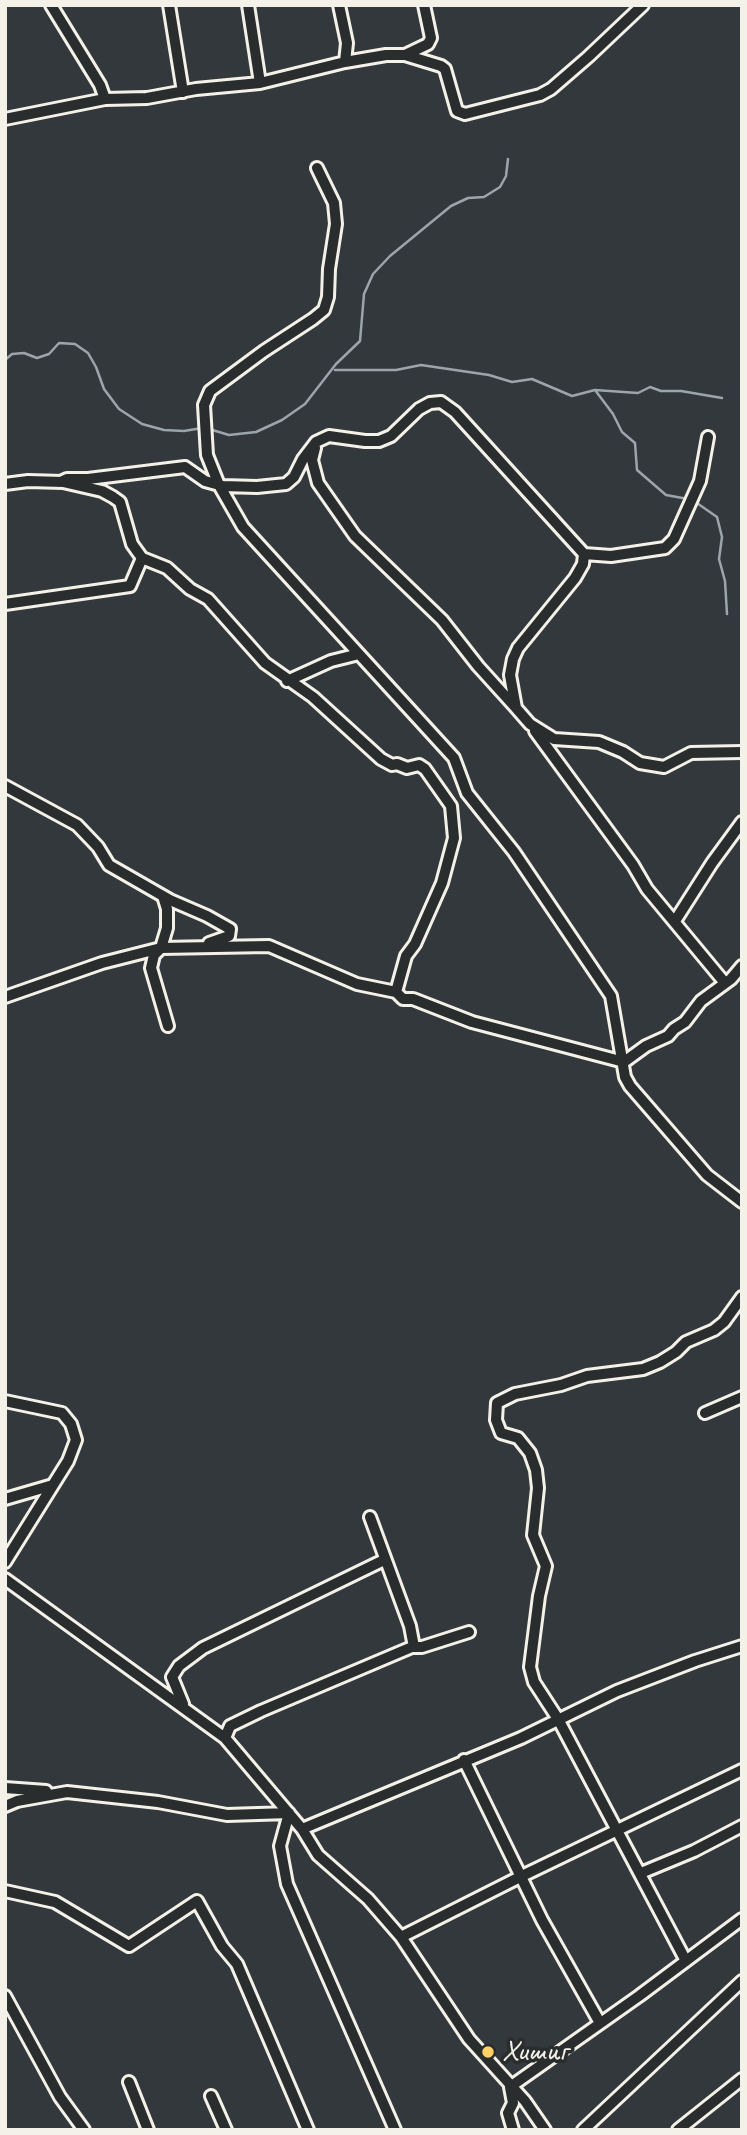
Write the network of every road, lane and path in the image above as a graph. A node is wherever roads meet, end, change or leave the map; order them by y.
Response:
1 (51, 5) edge
2 (170, 5) edge
3 (248, 5) edge
4 (339, 5) edge
5 (424, 5) edge
6 (643, 5) edge
7 (405, 55) junction
8 (345, 62) junction
9 (260, 83) junction
10 (183, 92) junction
11 (106, 99) junction
12 (5, 119) edge
13 (317, 168) dead end
14 (708, 437) dead end
15 (316, 442) junction
16 (61, 482) junction
17 (5, 484) edge
18 (219, 485) junction
19 (583, 554) junction
20 (142, 558) junction
21 (5, 604) edge
22 (359, 654) junction
23 (287, 681) junction
24 (516, 708) junction
25 (530, 724) junction
26 (742, 752) edge
27 (5, 786) edge
28 (742, 822) edge
29 (163, 896) junction
30 (675, 921) junction
31 (198, 946) junction
32 (161, 948) junction
33 (742, 966) edge
34 (725, 983) junction
35 (396, 992) junction
36 (5, 997) edge
37 (168, 1026) dead end
38 (624, 1062) junction
39 (742, 1202) edge
40 (742, 1297) edge
41 (742, 1397) edge
42 (5, 1401) edge
43 (705, 1413) dead end
44 (53, 1485) junction
45 (5, 1499) edge
46 (370, 1517) dead end
47 (384, 1560) junction
48 (5, 1562) edge
49 (5, 1579) edge
50 (469, 1632) dead end
51 (742, 1646) edge
52 (414, 1647) junction
53 (184, 1707) junction
54 (558, 1719) junction
55 (225, 1738) junction
56 (464, 1760) junction
57 (742, 1770) edge
58 (5, 1788) edge
59 (66, 1792) junction
60 (5, 1806) edge
61 (289, 1813) junction
62 (742, 1826) edge
63 (302, 1829) junction
64 (615, 1830) junction
65 (642, 1873) junction
66 (522, 1876) junction
67 (5, 1891) edge
68 (742, 1919) edge
69 (401, 1937) junction
70 (686, 1961) junction
71 (742, 1981) edge
72 (5, 1996) edge
73 (600, 2023) junction
74 (742, 2079) edge
75 (129, 2082) dead end
76 (510, 2087) junction
77 (211, 2096) dead end
78 (84, 2130) edge
79 (148, 2130) edge
80 (226, 2130) edge
81 (308, 2130) edge
82 (395, 2130) edge
83 (513, 2130) edge
84 (545, 2130) edge
85 (583, 2130) edge
86 (678, 2130) edge

1 - 11 street
2 - 10 street
3 - 9 street
4 - 8 street
5 - 7 street
6 - 7 street
7 - 8 street
8 - 9 street
9 - 10 street
10 - 11 street
11 - 12 street
13 - 18 street
14 - 19 street
15 - 18 street
15 - 19 street
15 - 24 street
16 - 17 street
16 - 18 street
16 - 20 street
18 - 22 street
19 - 24 street
20 - 21 street
20 - 23 street
22 - 23 street
22 - 38 street
23 - 35 street
24 - 25 street
25 - 26 street
25 - 30 street
27 - 29 street
28 - 30 street
29 - 31 street
29 - 32 street
30 - 34 street
31 - 32 street
31 - 35 street
32 - 36 street
32 - 37 street
33 - 34 street
34 - 38 street
35 - 38 street
38 - 39 street
40 - 54 street
41 - 43 street
42 - 44 street
44 - 45 street
44 - 48 street
46 - 47 street
47 - 52 street
47 - 53 street
49 - 53 street
50 - 52 street
51 - 54 street
52 - 55 street
53 - 55 street
54 - 56 street
54 - 64 street
55 - 61 street
56 - 63 street
56 - 66 street
57 - 64 street
58 - 59 street
59 - 60 street
59 - 61 street
61 - 63 street
61 - 82 street
62 - 65 street
63 - 69 street
64 - 65 street
64 - 66 street
65 - 70 street
66 - 69 street
66 - 73 street
67 - 81 street
68 - 70 street
69 - 76 street
70 - 73 street
71 - 85 street
72 - 78 street
73 - 76 street
74 - 86 street
75 - 79 street
76 - 83 street
76 - 84 street
77 - 80 street

